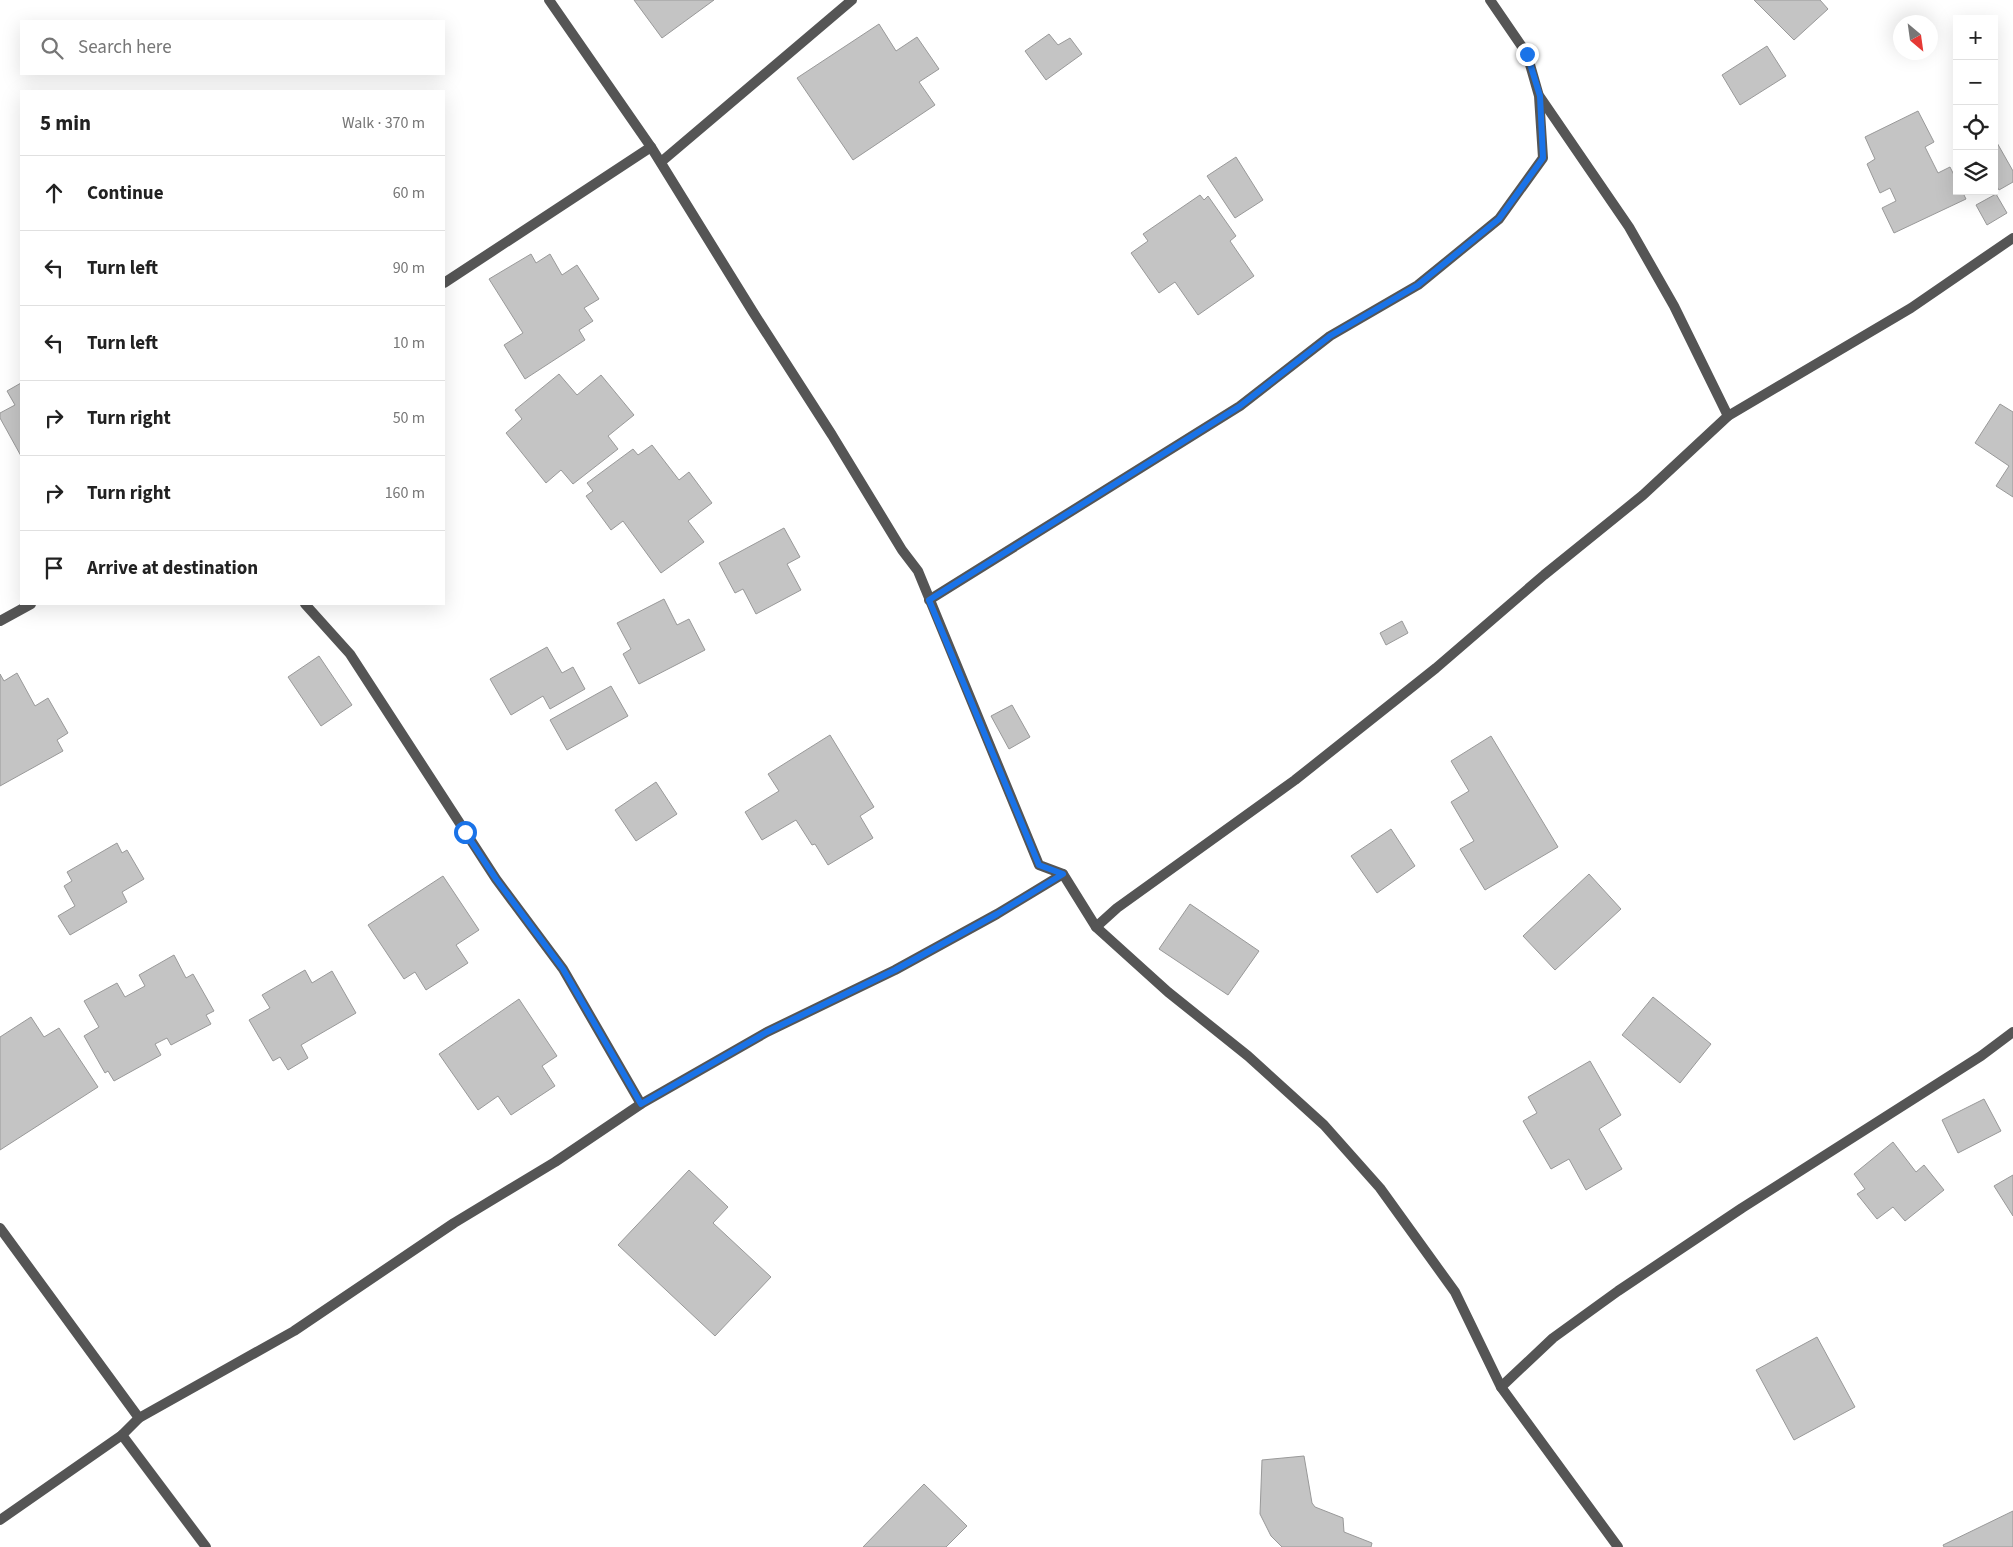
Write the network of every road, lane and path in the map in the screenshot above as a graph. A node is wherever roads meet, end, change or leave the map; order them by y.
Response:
1 (549, 0) edge
2 (852, 0) edge
3 (1490, 0) edge
4 (1540, 96) junction
5 (651, 147) junction
6 (661, 162) junction
7 (2013, 238) edge
8 (445, 282) edge
9 (1728, 416) junction
10 (929, 600) junction
11 (29, 605) edge
12 (306, 605) edge
13 (0, 621) edge
14 (1063, 874) junction
15 (1096, 928) junction
16 (2013, 1032) edge
17 (641, 1104) junction
18 (0, 1228) edge
19 (1501, 1387) junction
20 (139, 1418) junction
21 (122, 1435) junction
22 (0, 1520) edge
23 (206, 1547) edge
24 (1618, 1547) edge

1 - 5 street
2 - 6 street
3 - 4 street
4 - 9 street
4 - 10 street
5 - 6 street
5 - 8 street
6 - 10 street
7 - 9 street
9 - 15 street
10 - 14 street
11 - 13 street
12 - 17 street
14 - 15 street
14 - 17 street
15 - 19 street
16 - 19 street
17 - 20 street
18 - 20 street
19 - 24 street
20 - 21 street
21 - 22 street
21 - 23 street

